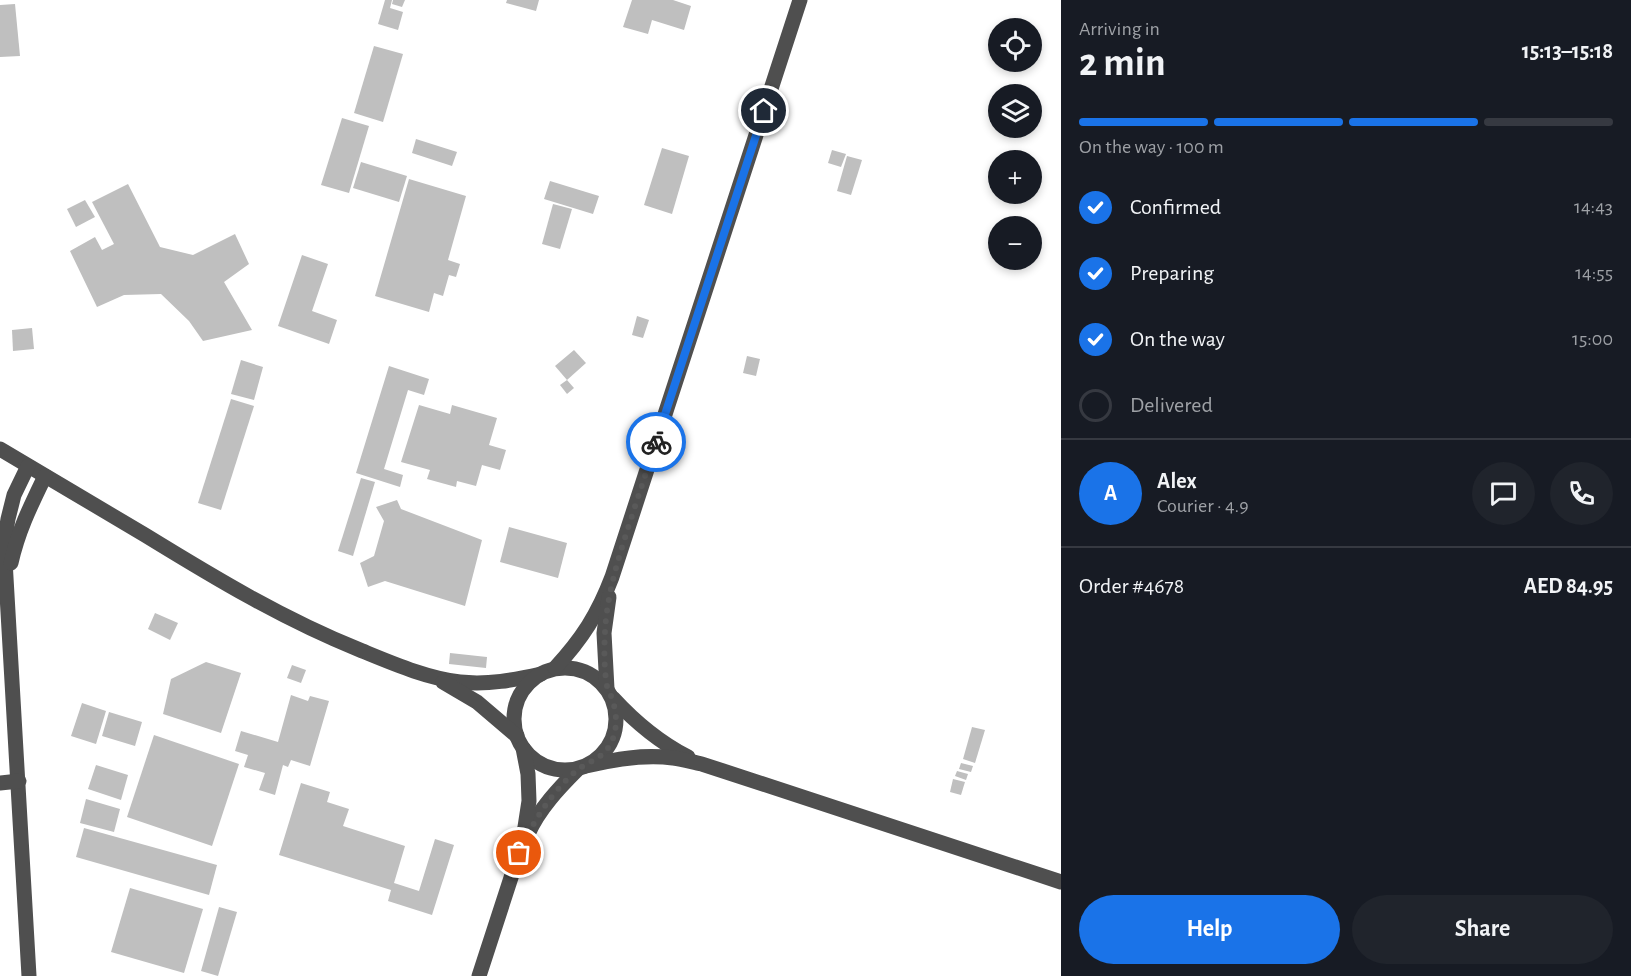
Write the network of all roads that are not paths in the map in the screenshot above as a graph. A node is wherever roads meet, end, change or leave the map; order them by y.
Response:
1 (800, 0) edge
2 (0, 449) edge
3 (28, 466) junction
4 (45, 476) junction
5 (612, 577) junction
6 (8, 592) junction
7 (548, 671) junction
8 (432, 676) junction
9 (609, 692) junction
10 (520, 742) junction
11 (702, 764) junction
12 (582, 767) junction
13 (19, 781) junction
14 (0, 783) edge
15 (519, 853) junction
16 (1061, 882) edge
17 (29, 976) edge
18 (479, 976) edge

1 - 5 street
2 - 3 street
3 - 4 street
3 - 6 street
4 - 6 street
4 - 8 street
5 - 7 street
5 - 9 street
6 - 13 street
7 - 8 street
7 - 9 street
7 - 10 street
8 - 10 street
9 - 11 street
9 - 12 street
10 - 12 street
10 - 15 street
11 - 12 street
11 - 16 street
12 - 15 street
13 - 14 street
13 - 17 street
15 - 18 street

